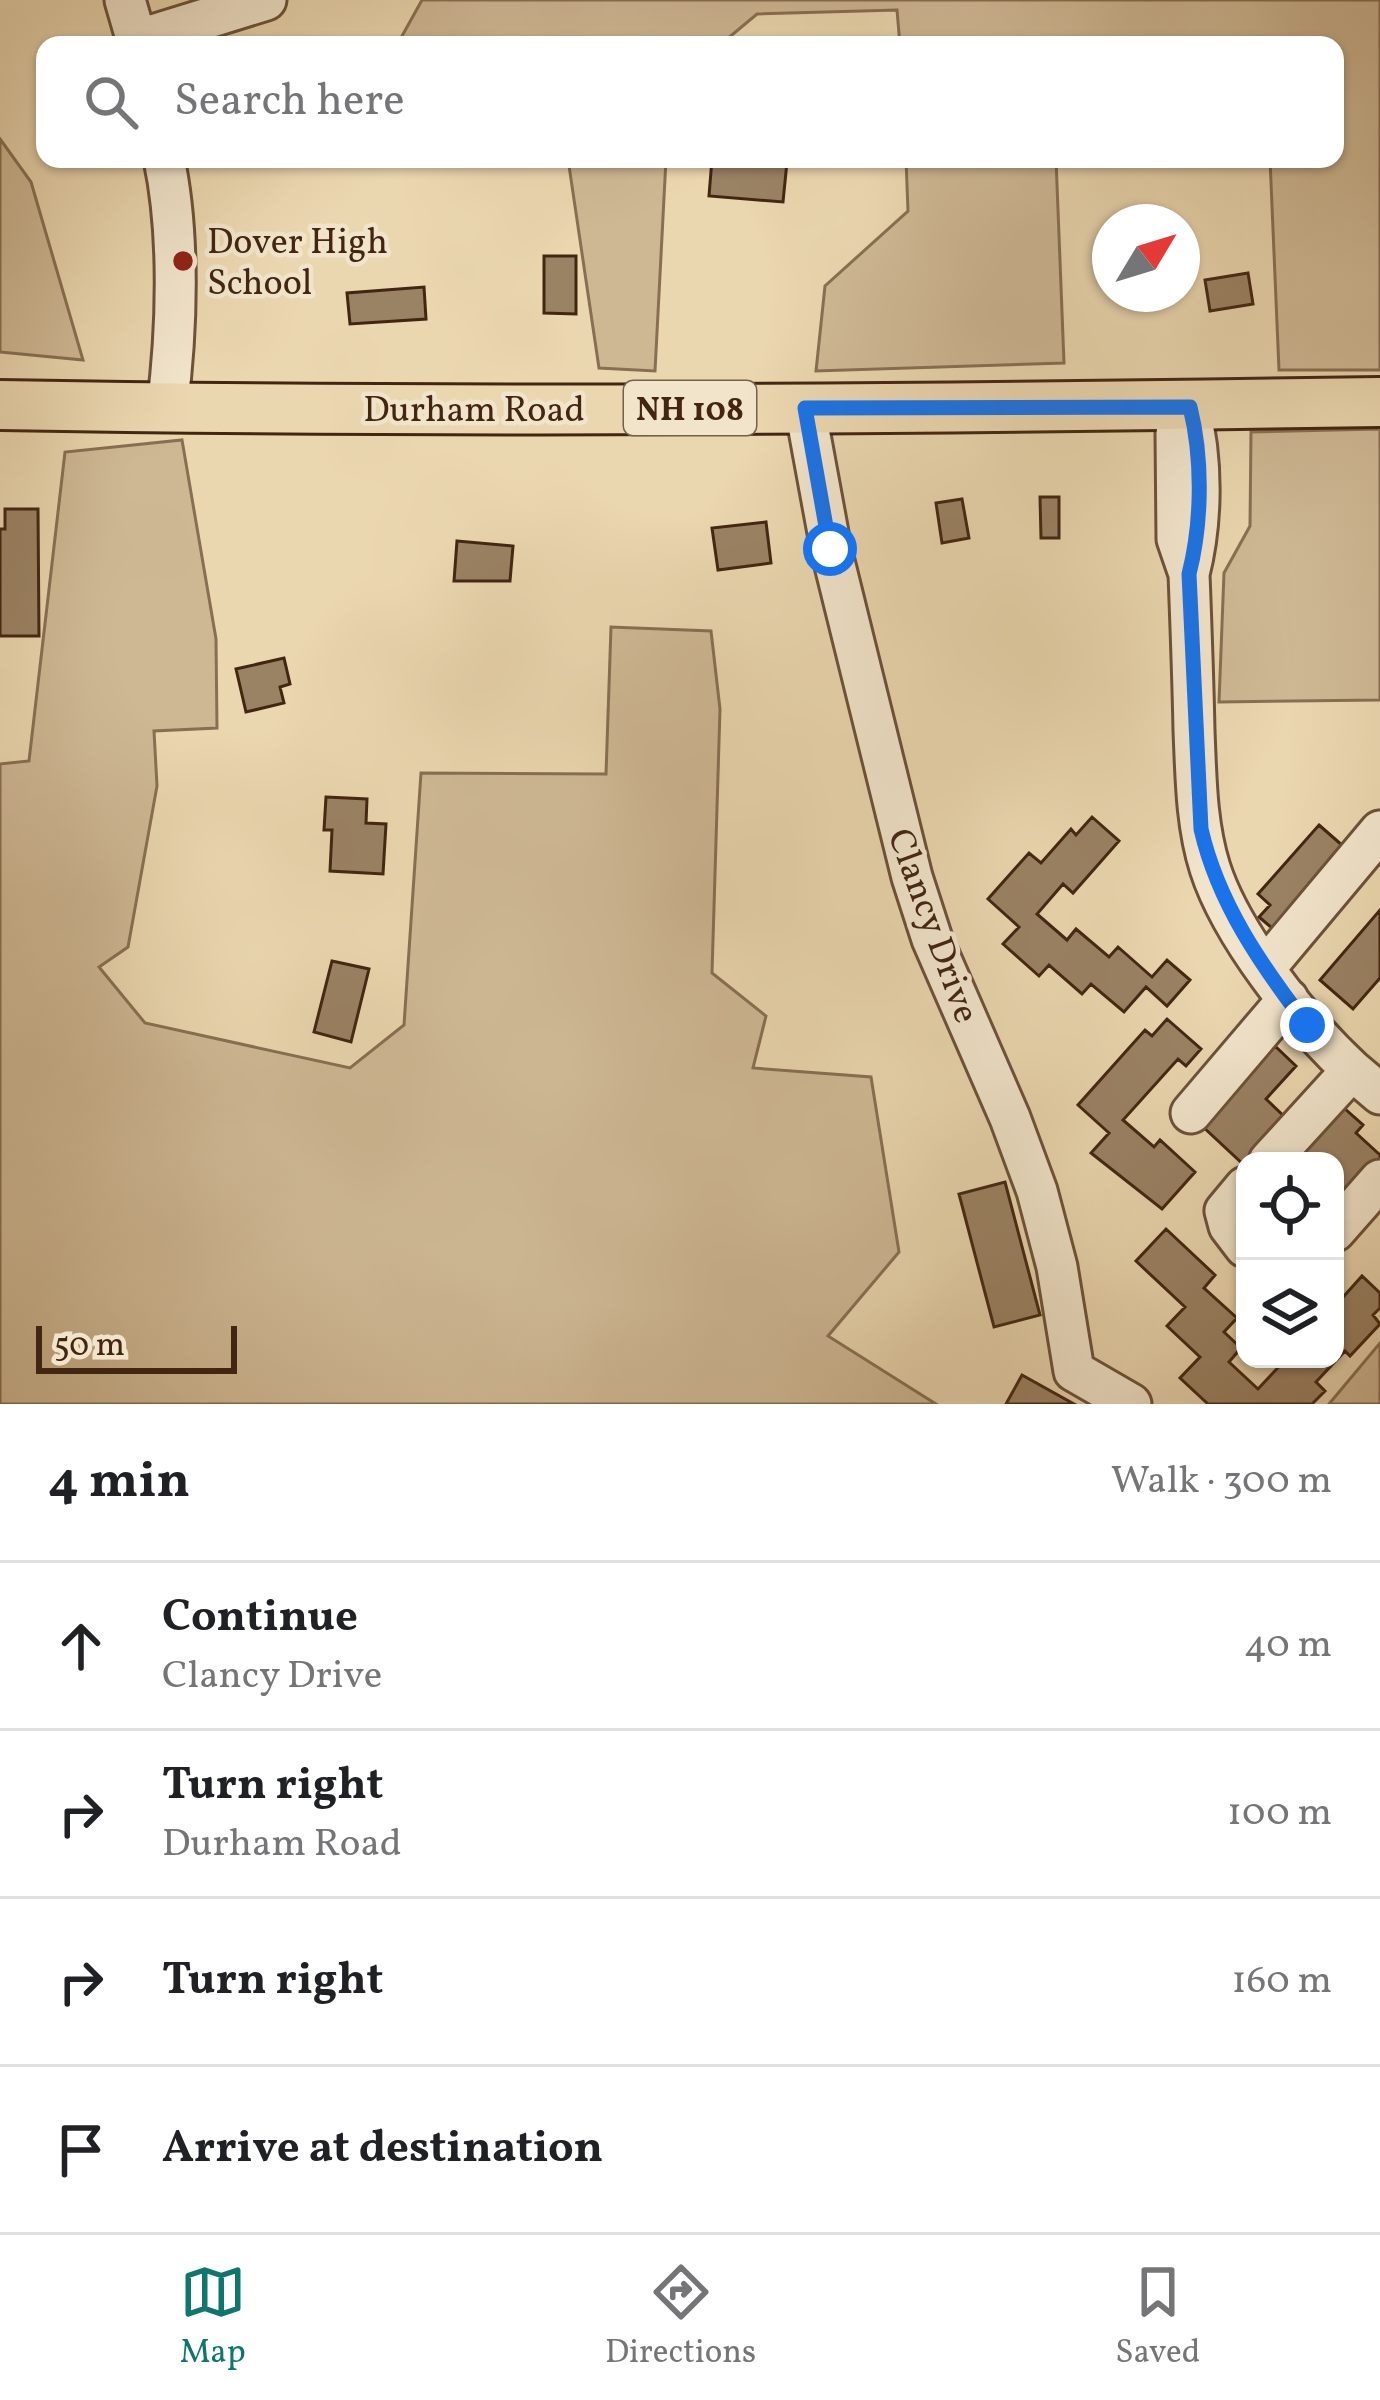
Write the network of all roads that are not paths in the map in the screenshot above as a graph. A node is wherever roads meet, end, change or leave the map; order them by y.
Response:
1 (125, 0) edge
2 (266, 0) edge
3 (136, 36) edge
4 (159, 36) edge
5 (165, 168) edge
6 (1380, 402) edge
7 (0, 405) edge
8 (1190, 407) junction
9 (167, 408) junction
10 (805, 408) junction
11 (1380, 831) edge
12 (1277, 983) junction
13 (1366, 1082) edge
14 (1191, 1113) dead end
15 (1280, 1152) edge
16 (1380, 1180) edge
17 (1236, 1198) edge
18 (1344, 1222) edge
19 (1236, 1235) edge
20 (1131, 1404) edge

1 - 3 street
2 - 4 street
5 - 9 street
6 - 8 main road, Durham Road / NH 108
7 - 9 main road, Durham Road / NH 108
8 - 10 main road, Durham Road / NH 108
8 - 12 street
9 - 10 main road, Durham Road / NH 108
10 - 20 street, Clancy Drive
11 - 12 street
12 - 13 street
12 - 14 street
13 - 15 street
16 - 18 street
17 - 19 street

